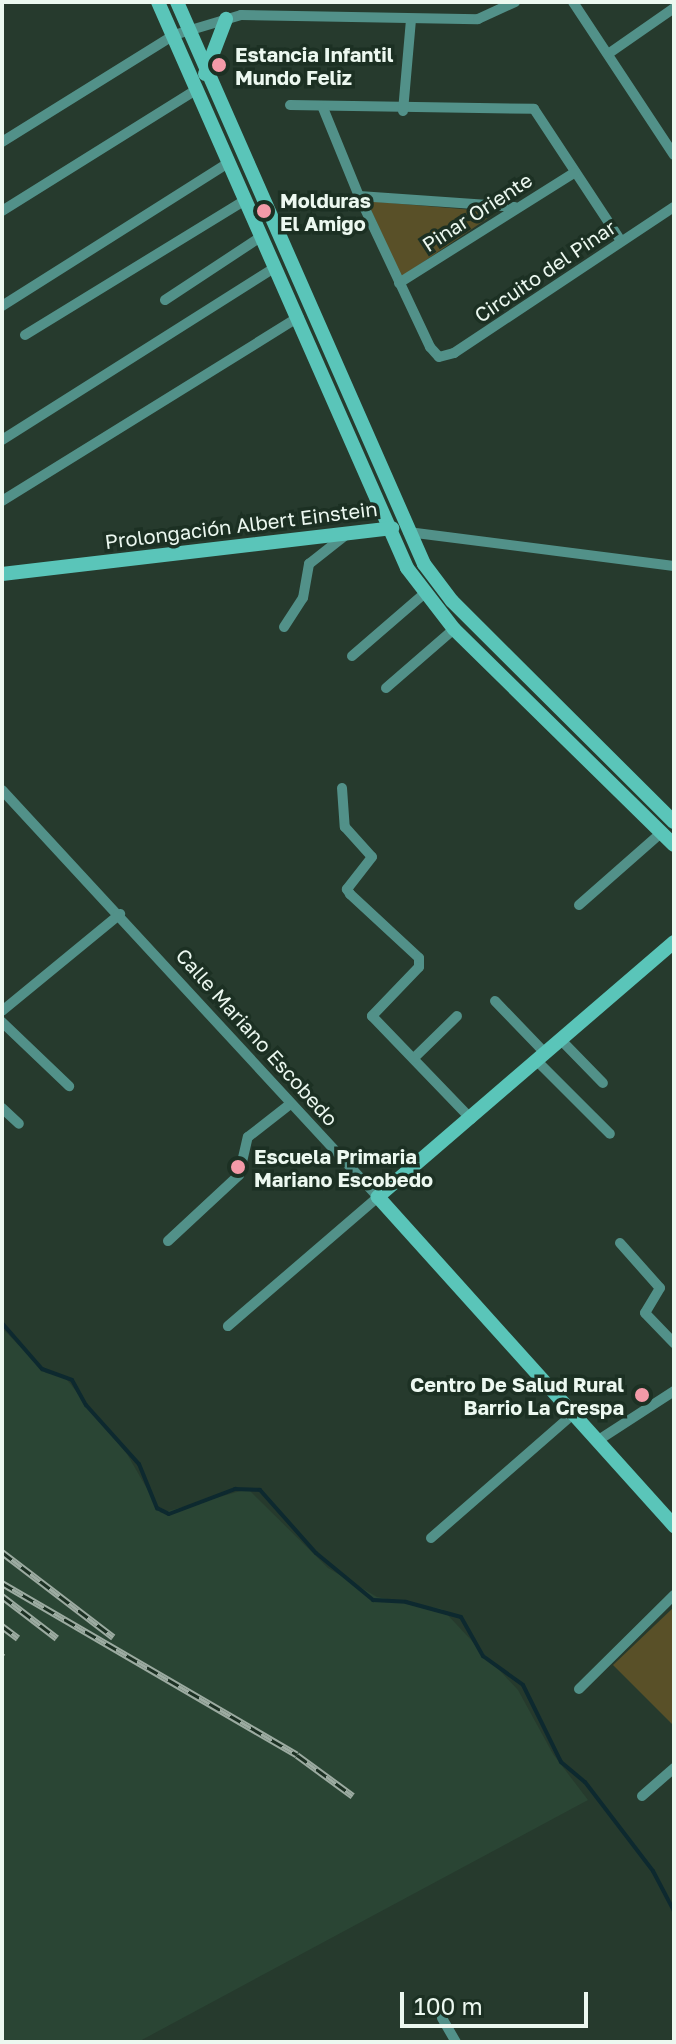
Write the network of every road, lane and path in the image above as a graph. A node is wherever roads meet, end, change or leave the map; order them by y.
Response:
1 (158, 2) edge
2 (177, 2) edge
3 (340, 2) edge
4 (515, 2) edge
5 (573, 2) edge
6 (674, 8) edge
7 (339, 15) junction
8 (226, 19) junction
9 (411, 20) junction
10 (181, 33) junction
11 (608, 54) junction
12 (205, 75) junction
13 (196, 90) junction
14 (290, 105) dead end
15 (323, 108) junction
16 (403, 111) junction
17 (2, 142) edge
18 (674, 155) edge
19 (228, 163) junction
20 (575, 172) junction
21 (359, 196) junction
22 (245, 200) junction
23 (515, 207) junction
24 (674, 207) edge
25 (2, 211) edge
26 (262, 236) junction
27 (621, 241) junction
28 (276, 267) junction
29 (399, 283) junction
30 (165, 300) dead end
31 (2, 306) edge
32 (299, 317) junction
33 (25, 335) dead end
34 (2, 440) edge
35 (2, 501) edge
36 (385, 526) junction
37 (352, 530) junction
38 (408, 532) junction
39 (674, 566) edge
40 (2, 574) edge
41 (425, 593) junction
42 (284, 627) dead end
43 (454, 629) junction
44 (352, 656) dead end
45 (386, 688) dead end
46 (342, 788) dead end
47 (2, 790) edge
48 (674, 822) edge
49 (661, 833) junction
50 (674, 845) edge
51 (579, 905) dead end
52 (120, 914) junction
53 (674, 942) edge
54 (495, 1001) dead end
55 (2, 1011) edge
56 (457, 1016) dead end
57 (2, 1022) edge
58 (561, 1040) junction
59 (541, 1057) junction
60 (414, 1058) junction
61 (603, 1083) dead end
62 (69, 1086) dead end
63 (289, 1105) junction
64 (2, 1108) edge
65 (471, 1119) junction
66 (19, 1124) dead end
67 (610, 1134) dead end
68 (378, 1197) junction
69 (168, 1241) dead end
70 (620, 1243) dead end
71 (228, 1326) dead end
72 (674, 1343) edge
73 (674, 1391) edge
74 (573, 1414) junction
75 (597, 1441) junction
76 (674, 1526) edge
77 (431, 1538) dead end
78 (674, 1595) edge
79 (579, 1689) dead end
80 (674, 1768) edge
81 (642, 1796) dead end
82 (442, 2018) dead end
83 (456, 2042) edge

1 - 10 main road
2 - 10 main road
3 - 7 street
4 - 9 street
5 - 11 street
6 - 11 street
7 - 8 street
7 - 9 street
8 - 10 street
8 - 12 main road
9 - 16 street
10 - 12 main road
10 - 13 main road
10 - 17 street
11 - 18 street
12 - 38 main road
13 - 19 main road
13 - 25 street
14 - 15 street
15 - 16 street
15 - 21 street
16 - 20 street
19 - 22 main road
19 - 31 street
20 - 23 street, Pinar Oriente
20 - 27 street
21 - 23 street
21 - 29 street
22 - 26 main road
22 - 33 street
23 - 29 street, Pinar Oriente
24 - 27 street, Circuito del Pinar
26 - 28 main road
26 - 30 street
27 - 29 street, Circuito del Pinar
28 - 32 main road
28 - 34 street
32 - 35 street
32 - 36 main road
36 - 37 main road, Prolongación Albert Einstein
36 - 38 main road, Prolongación Albert Einstein
36 - 41 main road
37 - 40 main road, Prolongación Albert Einstein
37 - 42 street
38 - 39 street, Prolongación Albert Einstein
38 - 48 main road
41 - 43 main road
41 - 44 street
43 - 45 street
43 - 49 main road
46 - 60 street
47 - 52 street, Calle Mariano Escobedo
49 - 50 main road
49 - 51 street
52 - 55 street
52 - 63 street, Calle Mariano Escobedo
53 - 58 main road
54 - 59 street
56 - 60 street
57 - 62 street
58 - 59 main road
58 - 61 street
59 - 65 main road
59 - 67 street
60 - 65 street
63 - 68 street, Calle Mariano Escobedo
63 - 69 street
64 - 66 street
65 - 68 main road
68 - 71 street
68 - 74 main road, Calle Mariano Escobedo
70 - 72 street
73 - 75 street
74 - 75 main road, Calle Mariano Escobedo
74 - 77 street
75 - 76 main road, Calle Mariano Escobedo
78 - 79 street
80 - 81 street
82 - 83 street

